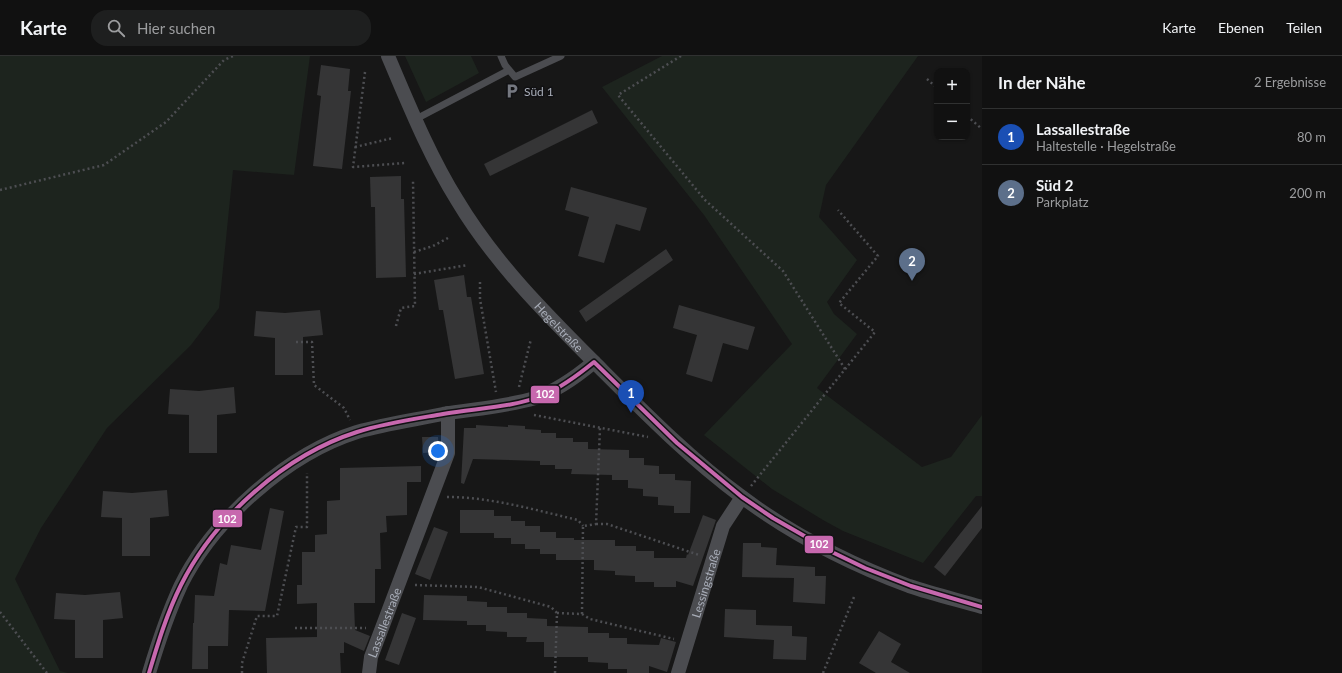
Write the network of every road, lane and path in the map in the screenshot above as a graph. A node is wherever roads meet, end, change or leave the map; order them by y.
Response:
1 (234, 56) edge
2 (388, 56) edge
3 (501, 56) edge
4 (561, 56) edge
5 (680, 56) edge
6 (509, 70) junction
7 (365, 72) dead end
8 (927, 79) dead end
9 (934, 85) edge
10 (416, 119) junction
11 (970, 119) edge
12 (982, 129) edge
13 (394, 138) dead end
14 (355, 147) junction
15 (405, 163) dead end
16 (413, 181) dead end
17 (0, 190) edge
18 (838, 210) dead end
19 (448, 238) dead end
20 (414, 252) junction
21 (468, 265) dead end
22 (414, 274) junction
23 (480, 282) dead end
24 (396, 326) dead end
25 (531, 339) dead end
26 (296, 342) dead end
27 (594, 362) junction
28 (845, 369) junction
29 (518, 389) dead end
30 (496, 393) dead end
31 (448, 413) junction
32 (528, 414) dead end
33 (352, 424) dead end
34 (600, 428) junction
35 (655, 438) dead end
36 (307, 472) dead end
37 (746, 493) junction
38 (440, 497) dead end
39 (596, 524) junction
40 (583, 526) junction
41 (700, 556) dead end
42 (414, 585) dead end
43 (854, 596) dead end
44 (982, 607) edge
45 (0, 612) edge
46 (557, 613) junction
47 (582, 614) junction
48 (295, 628) dead end
49 (366, 628) dead end
50 (681, 640) dead end
51 (47, 673) edge
52 (149, 673) edge
53 (242, 673) edge
54 (369, 673) edge
55 (555, 673) edge
56 (678, 673) edge
57 (823, 673) edge

1 - 17 path
2 - 10 street, Hegelstraße
3 - 6 lane
4 - 6 lane
5 - 28 path
6 - 10 lane
7 - 14 path
8 - 9 path
10 - 27 street, Hegelstraße
11 - 12 path
13 - 14 path
14 - 15 path
16 - 20 path
18 - 28 path
19 - 20 path
20 - 22 path
21 - 22 path
22 - 24 path
23 - 30 path
25 - 29 path
26 - 33 path
27 - 31 street
27 - 37 street, Hegelstraße
28 - 37 path
31 - 52 street
31 - 54 street, Lassallestraße
32 - 34 path
34 - 35 path
34 - 39 path
36 - 53 path
37 - 44 street, Hegelstraße
37 - 56 street, Lessingstraße
38 - 40 path
39 - 40 path, Lessingstraße
39 - 41 path, Lessingstraße
40 - 47 path
42 - 46 path, Lassallestraße
43 - 57 path
45 - 51 path
46 - 47 path
46 - 55 path
47 - 50 path
48 - 49 path, Lassallestraße

